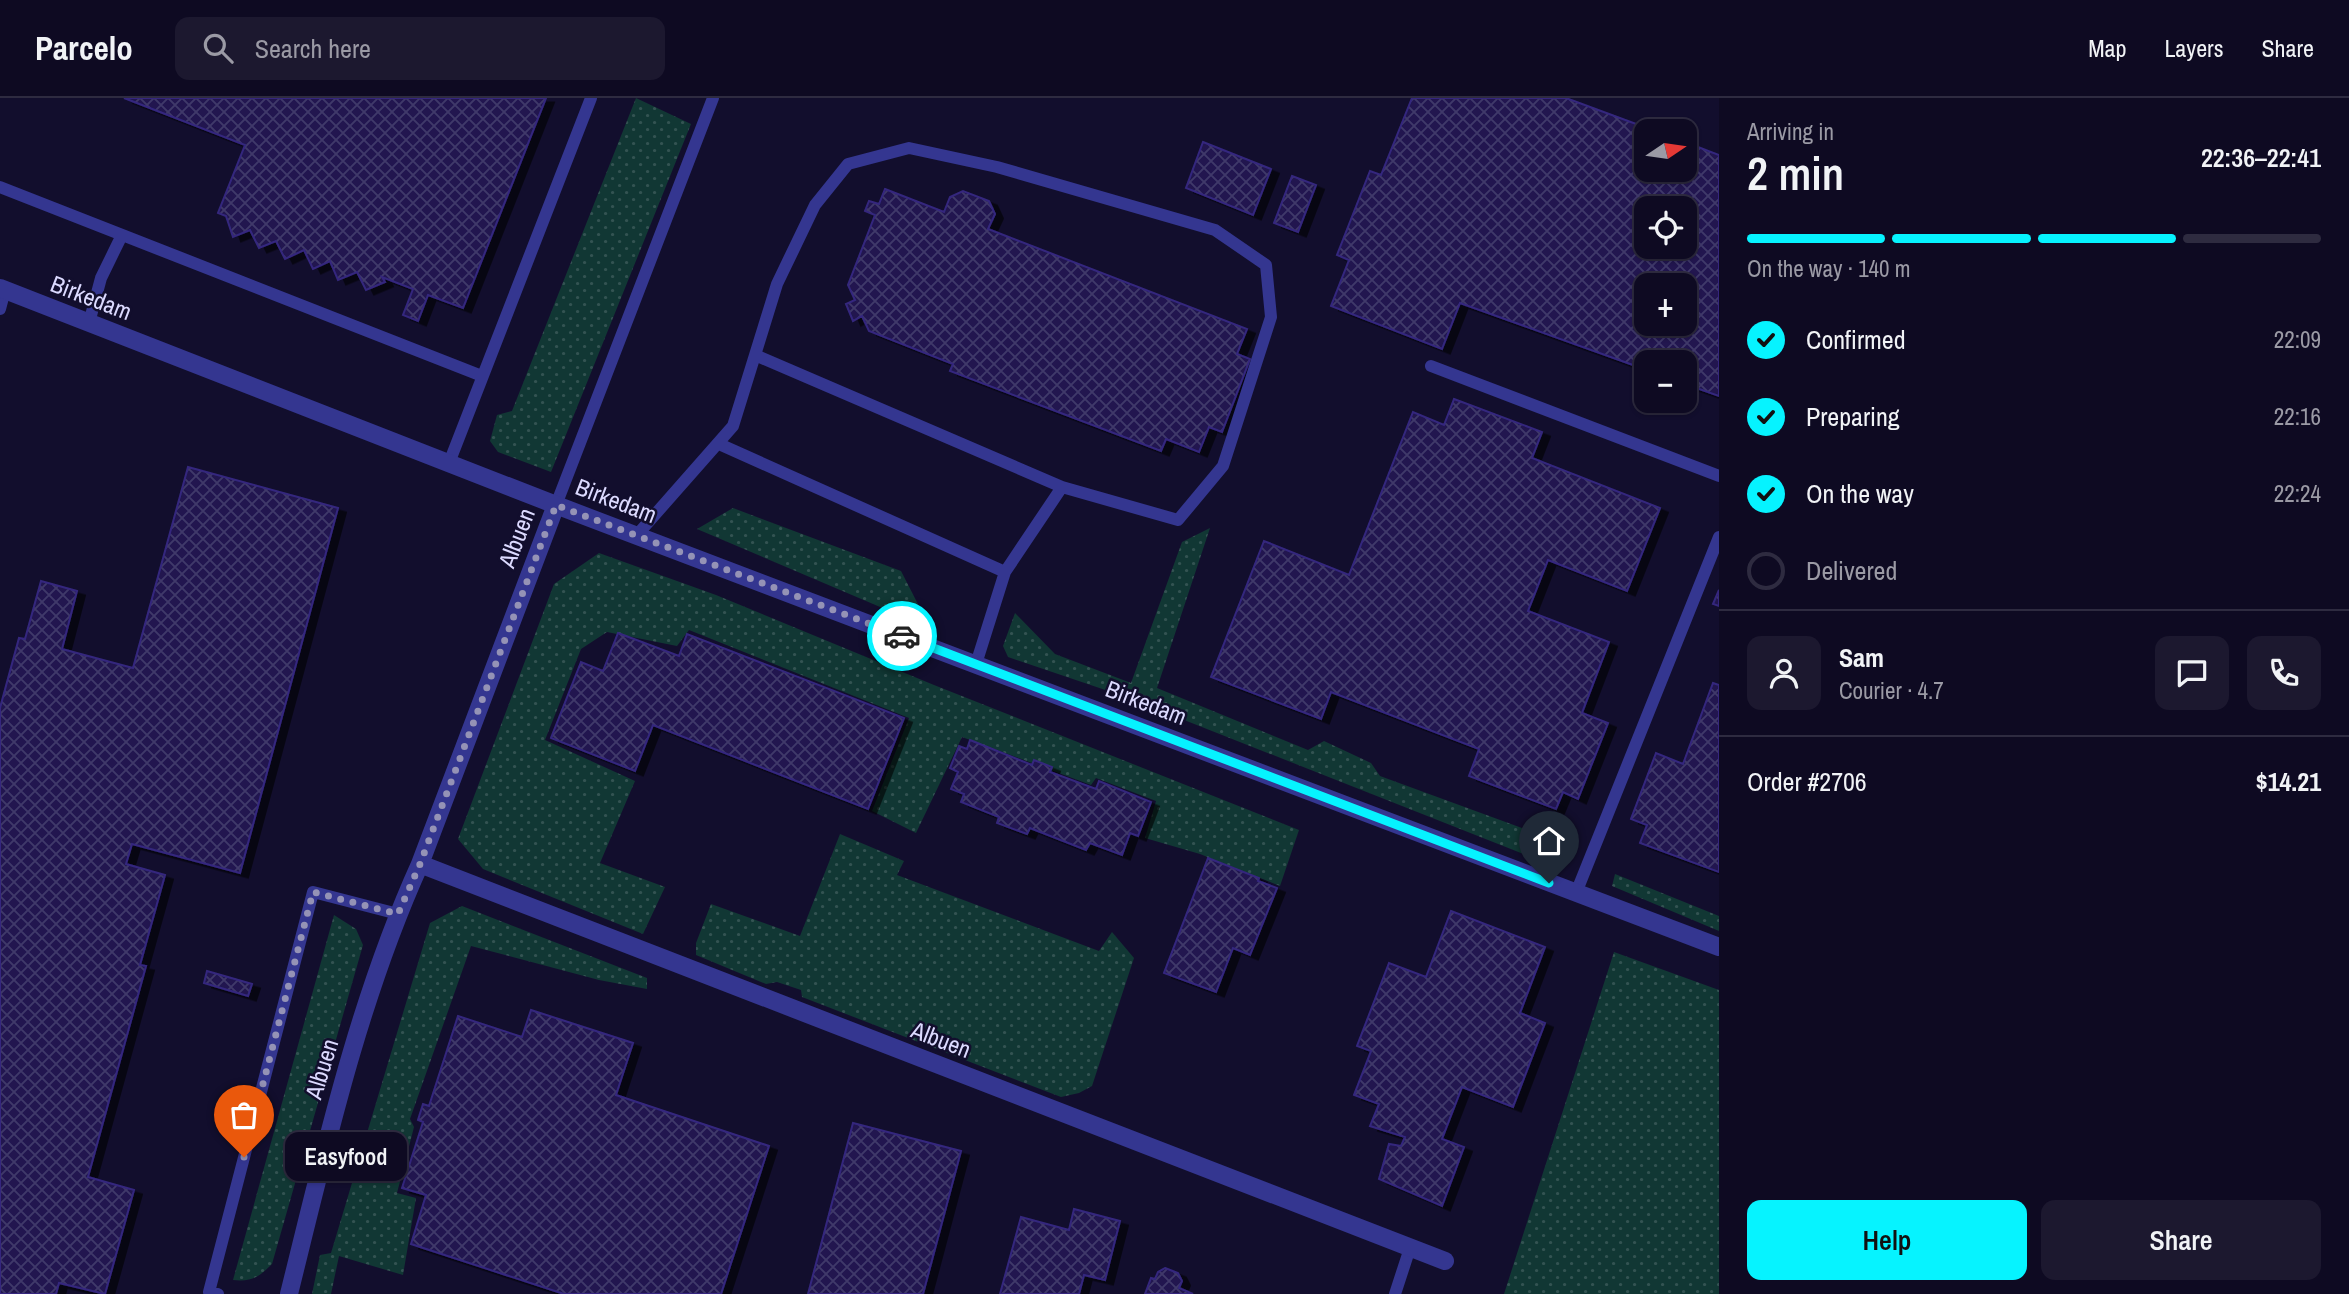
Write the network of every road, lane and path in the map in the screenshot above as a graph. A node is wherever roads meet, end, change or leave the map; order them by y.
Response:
1 (591, 98) edge
2 (713, 98) edge
3 (0, 187) edge
4 (122, 235) junction
5 (3, 289) edge
6 (0, 309) edge
7 (89, 323) junction
8 (755, 355) junction
9 (1432, 366) dead end
10 (482, 376) junction
11 (719, 444) junction
12 (449, 463) junction
13 (1719, 476) edge
14 (1062, 487) junction
15 (556, 505) junction
16 (637, 535) junction
17 (1719, 537) edge
18 (1005, 572) junction
19 (976, 664) junction
20 (420, 864) junction
21 (1576, 893) junction
22 (398, 914) junction
23 (1719, 947) edge
24 (1410, 1248) junction
25 (1445, 1261) dead end
26 (218, 1294) edge
27 (289, 1294) edge
28 (1395, 1294) edge

1 - 10 lane
2 - 15 lane, Birkedam
3 - 4 lane
4 - 7 lane
4 - 10 lane
5 - 6 lane
5 - 7 street, Birkedam
7 - 12 street, Birkedam
8 - 11 lane
8 - 14 lane
8 - 14 lane
9 - 13 lane
10 - 12 lane
11 - 16 lane
11 - 18 lane
12 - 15 street, Birkedam
14 - 18 lane
15 - 16 street, Birkedam
15 - 20 street, Albuen
16 - 19 street, Birkedam
17 - 21 lane
18 - 19 lane
19 - 21 street, Birkedam
20 - 22 street, Albuen
20 - 24 street, Albuen
21 - 23 street, Birkedam
22 - 26 lane
22 - 27 street, Albuen
24 - 25 street, Albuen
24 - 28 lane

